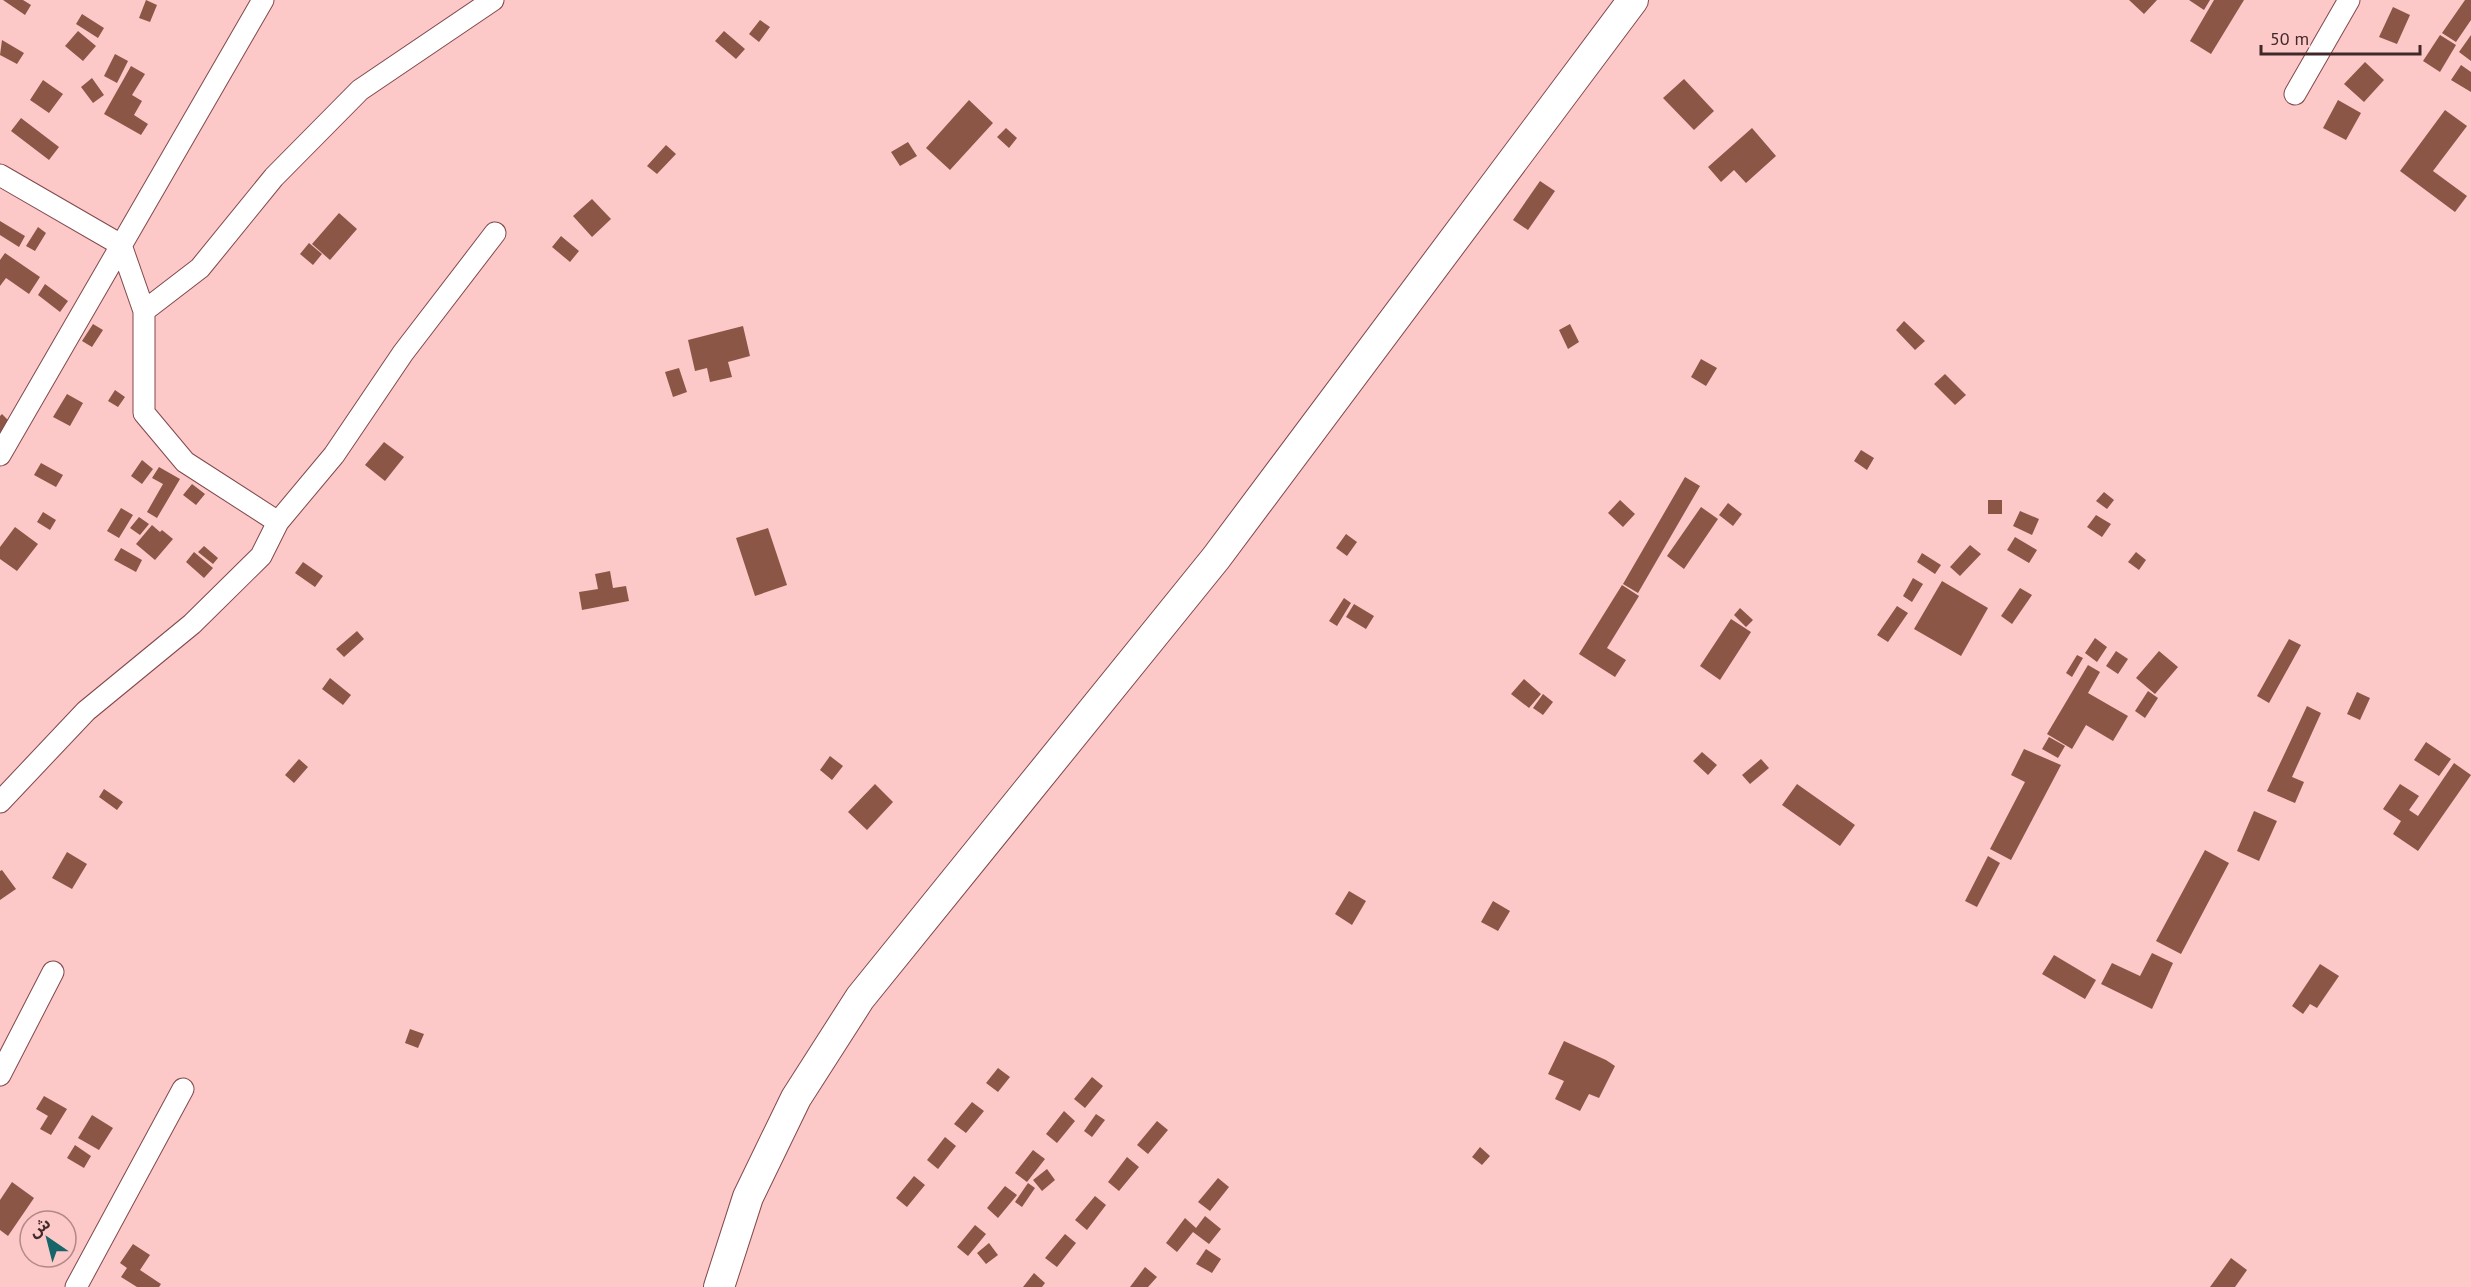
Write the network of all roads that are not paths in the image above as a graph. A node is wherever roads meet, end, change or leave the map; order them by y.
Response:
1 (263, 0) edge
2 (493, 0) edge
3 (1633, 0) edge
4 (2349, 0) edge
5 (2295, 94) dead end
6 (0, 175) edge
7 (495, 233) dead end
8 (121, 245) junction
9 (144, 311) junction
10 (0, 455) edge
11 (278, 522) junction
12 (0, 802) edge
13 (53, 972) dead end
14 (0, 1075) edge
15 (183, 1089) dead end
16 (76, 1287) edge
17 (719, 1287) edge

1 - 8 street
2 - 9 street
3 - 17 main road
4 - 5 street
6 - 8 street
7 - 11 street
8 - 9 street
8 - 10 street
9 - 11 street
11 - 12 street
13 - 14 street
15 - 16 street

